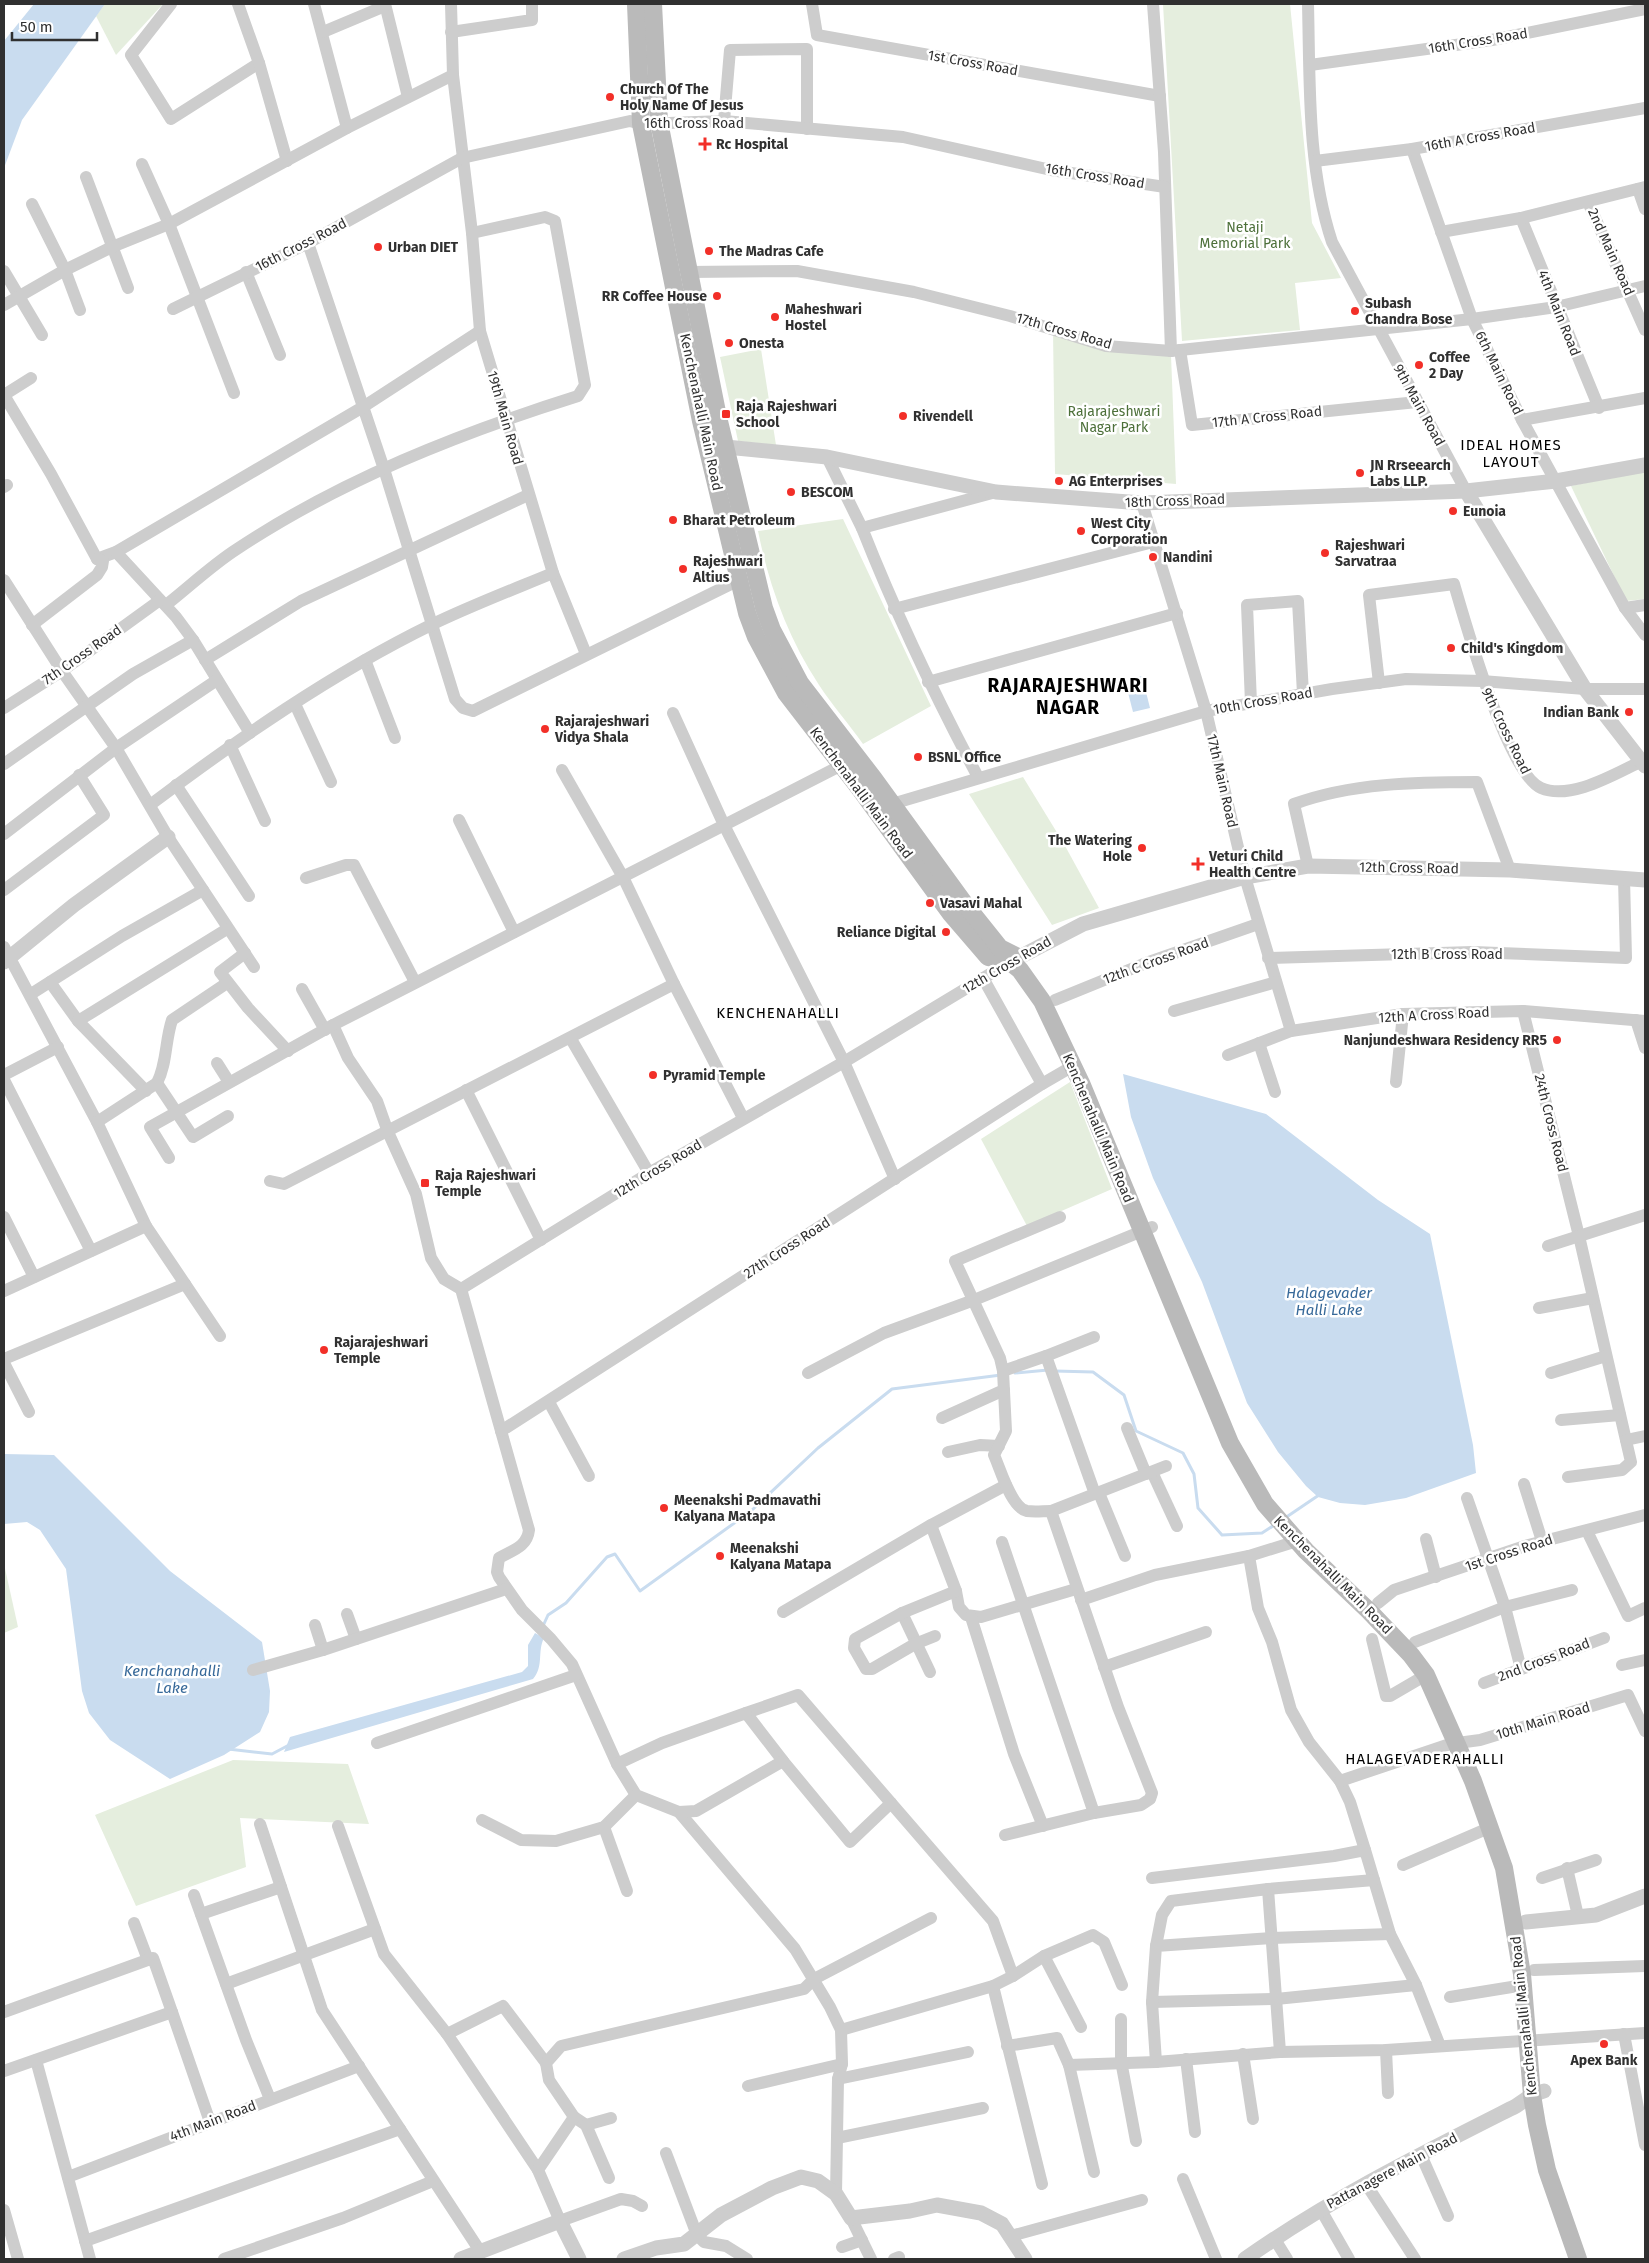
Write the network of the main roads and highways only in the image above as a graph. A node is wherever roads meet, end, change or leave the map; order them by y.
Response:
1 (636, 4) edge
2 (653, 4) edge
3 (650, 123) junction
4 (848, 759) junction
5 (1014, 959) junction
6 (1147, 1229) junction
7 (1287, 1524) junction
8 (1463, 1743) junction
9 (1534, 2039) junction
10 (1538, 2093) junction
11 (1578, 2259) edge
12 (1591, 2259) edge

1 - 3 main road, Kenchenahalli Main Road
2 - 3 main road, Kenchenahalli Main Road
3 - 4 main road, Kenchenahalli Main Road
3 - 4 main road, Kenchenahalli Main Road
4 - 5 main road, Kenchenahalli Main Road
4 - 5 main road, Kenchenahalli Main Road
5 - 6 main road, Kenchenahalli Main Road
5 - 6 main road, Kenchenahalli Main Road
6 - 7 main road, Kenchenahalli Main Road
7 - 8 main road, Kenchenahalli Main Road
7 - 8 main road, Kenchenahalli Main Road
8 - 9 main road, Kenchenahalli Main Road
8 - 9 main road, Kenchenahalli Main Road
9 - 10 main road, Kenchenahalli Main Road
10 - 11 main road, Kenchenahalli Main Road
10 - 12 main road, Kenchenahalli Main Road

